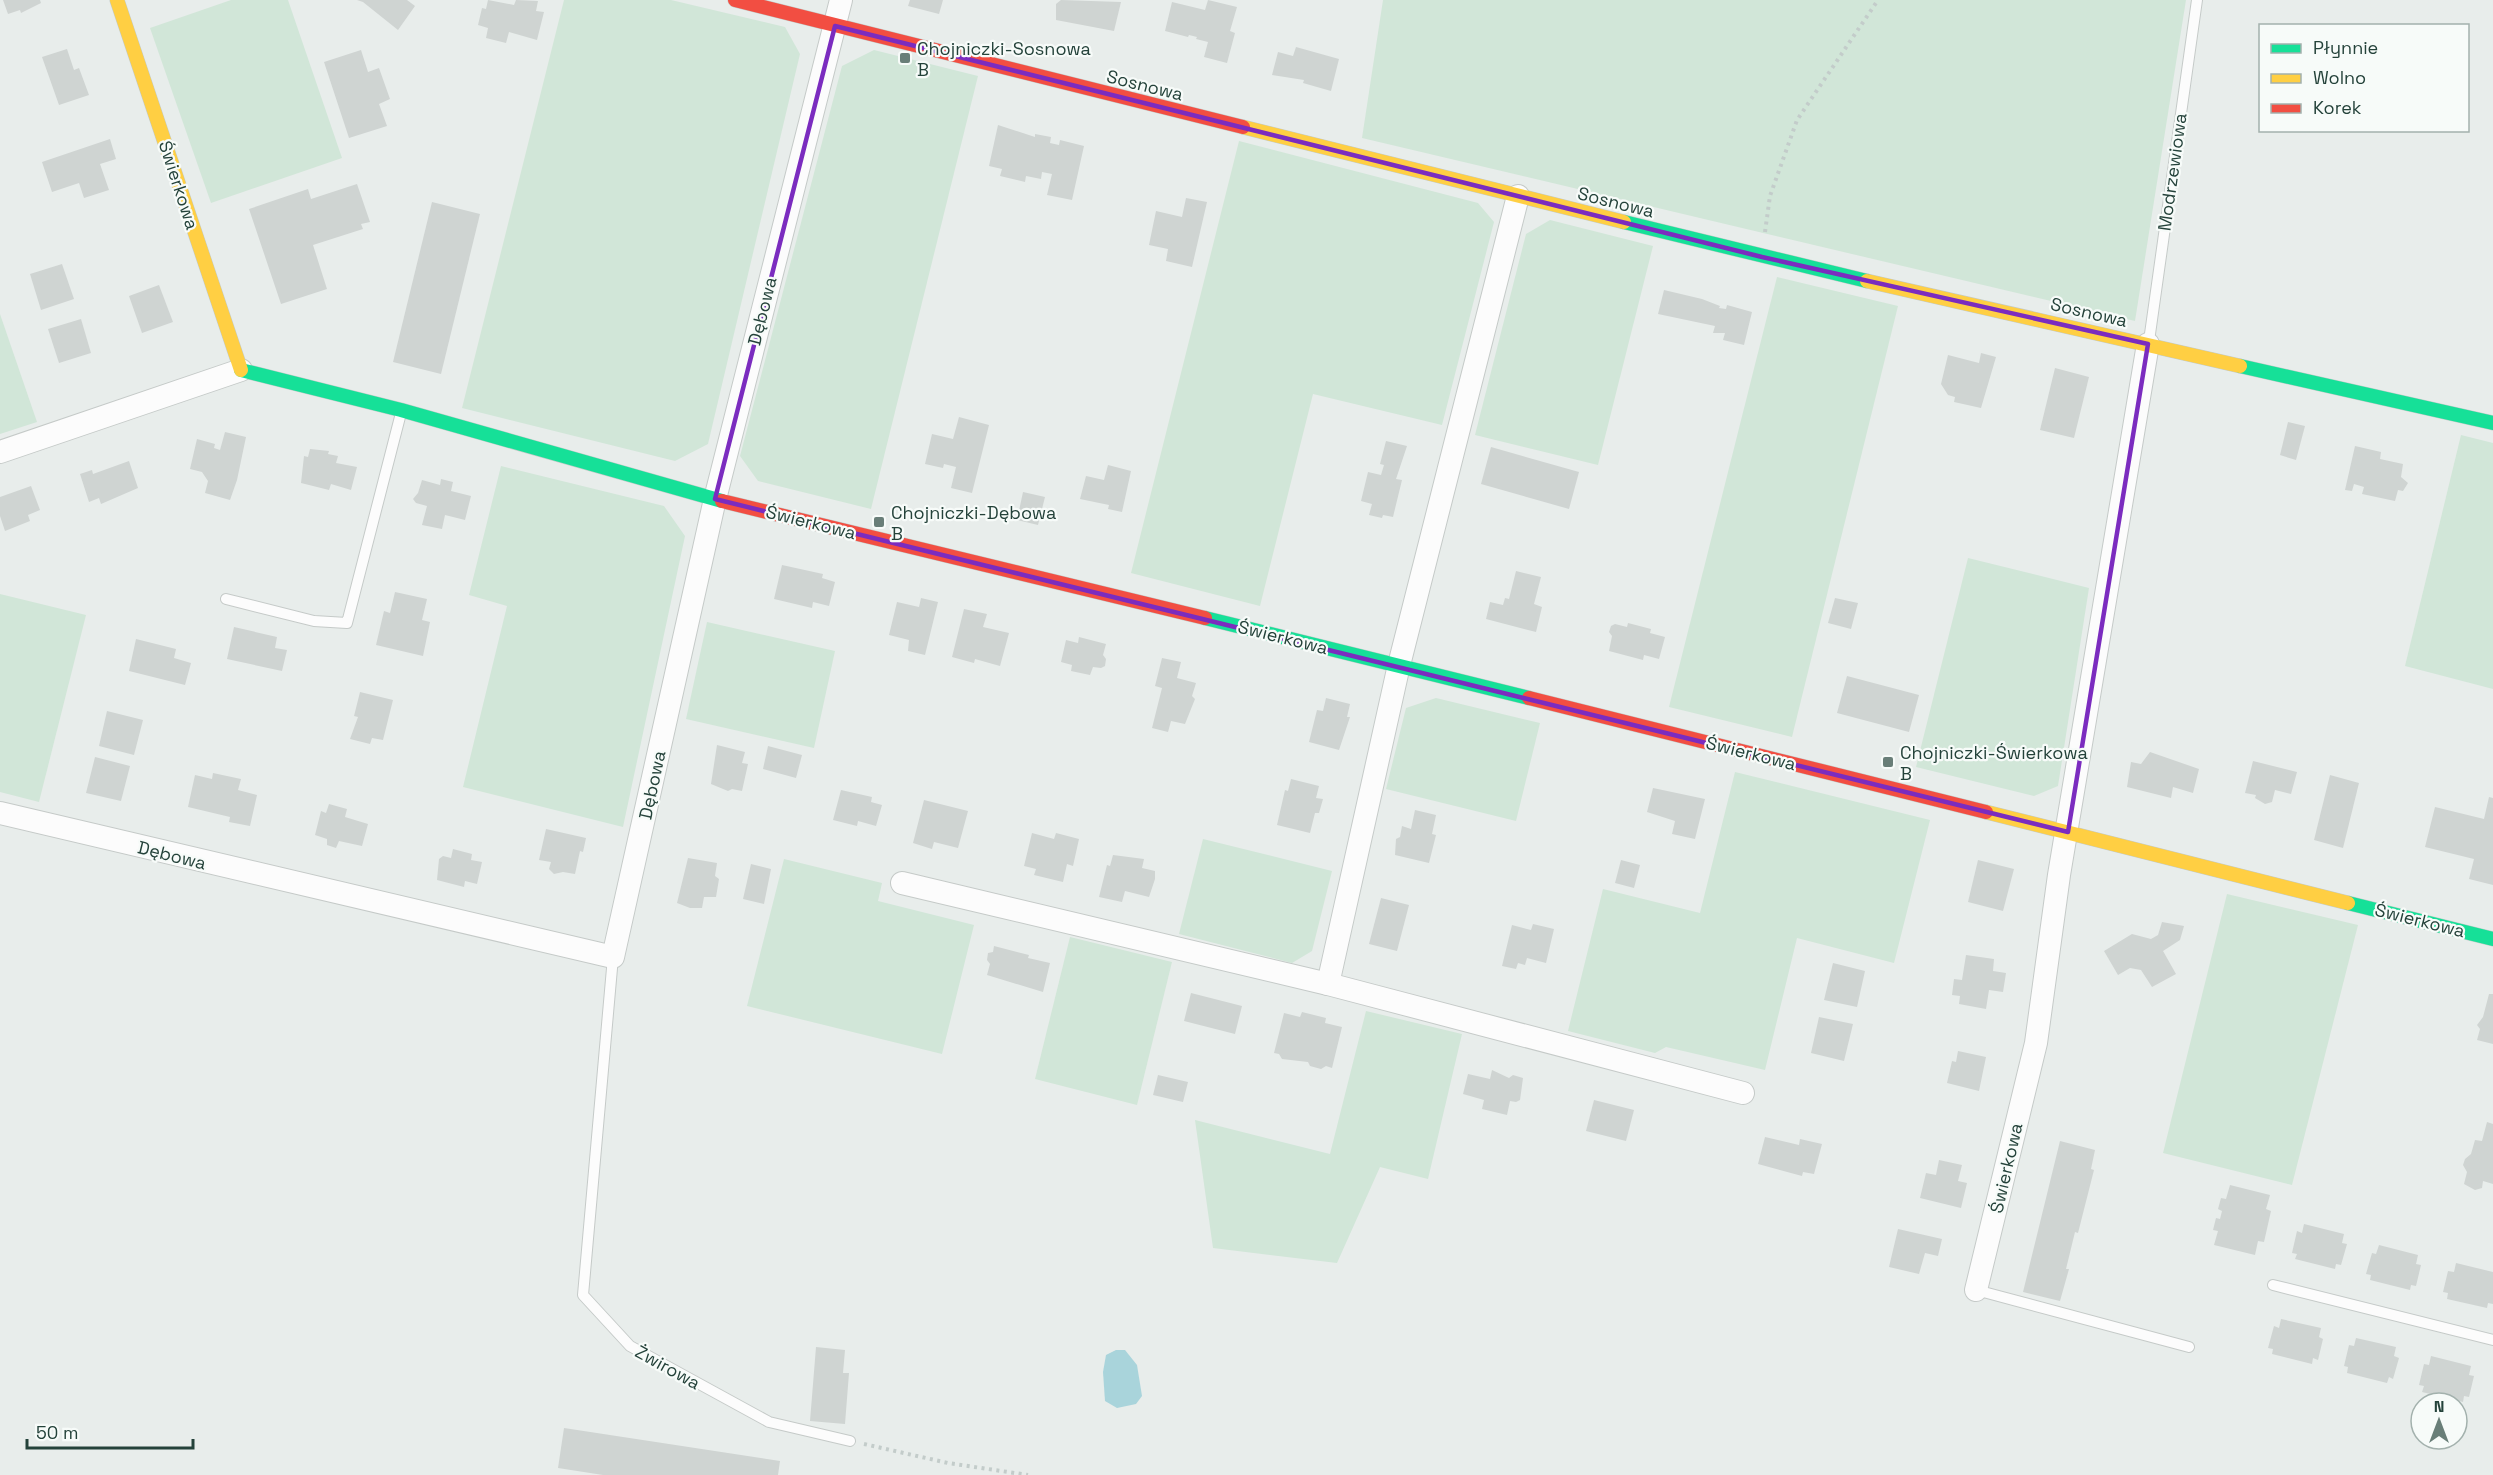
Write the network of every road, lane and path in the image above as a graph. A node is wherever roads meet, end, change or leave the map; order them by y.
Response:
1 (117, 0) edge
2 (735, 0) edge
3 (842, 0) edge
4 (1878, 0) edge
5 (2198, 0) edge
6 (835, 26) junction
7 (1518, 196) junction
8 (1762, 257) junction
9 (2148, 344) junction
10 (241, 370) junction
11 (401, 410) junction
12 (2493, 423) edge
13 (0, 452) edge
14 (715, 499) junction
15 (226, 599) dead end
16 (1399, 665) junction
17 (0, 813) edge
18 (2068, 832) junction
19 (902, 883) dead end
20 (2493, 939) edge
21 (614, 957) junction
22 (1328, 984) junction
23 (1743, 1093) dead end
24 (2273, 1285) dead end
25 (1976, 1290) joint
26 (2493, 1340) edge
27 (2190, 1347) dead end
28 (850, 1441) joint
29 (1028, 1475) edge

1 - 10 street, Świerkowa
2 - 6 street, Sosnowa
3 - 6 street, Dębowa
4 - 8 path
5 - 9 lane, Modrzewiowa
6 - 7 street, Sosnowa
6 - 14 street, Dębowa
7 - 8 street, Sosnowa
7 - 16 street
8 - 9 street, Sosnowa
9 - 12 street, Sosnowa
9 - 18 street, Świerkowa
10 - 11 street, Świerkowa
10 - 13 street
11 - 14 street, Świerkowa
11 - 15 lane
14 - 16 street, Świerkowa
14 - 21 street, Dębowa
16 - 18 street, Świerkowa
16 - 22 street
17 - 21 street, Dębowa
18 - 20 street, Świerkowa
18 - 25 street, Świerkowa
19 - 22 street
21 - 28 lane, Żwirowa
22 - 23 street
24 - 26 lane
25 - 27 lane
28 - 29 path

